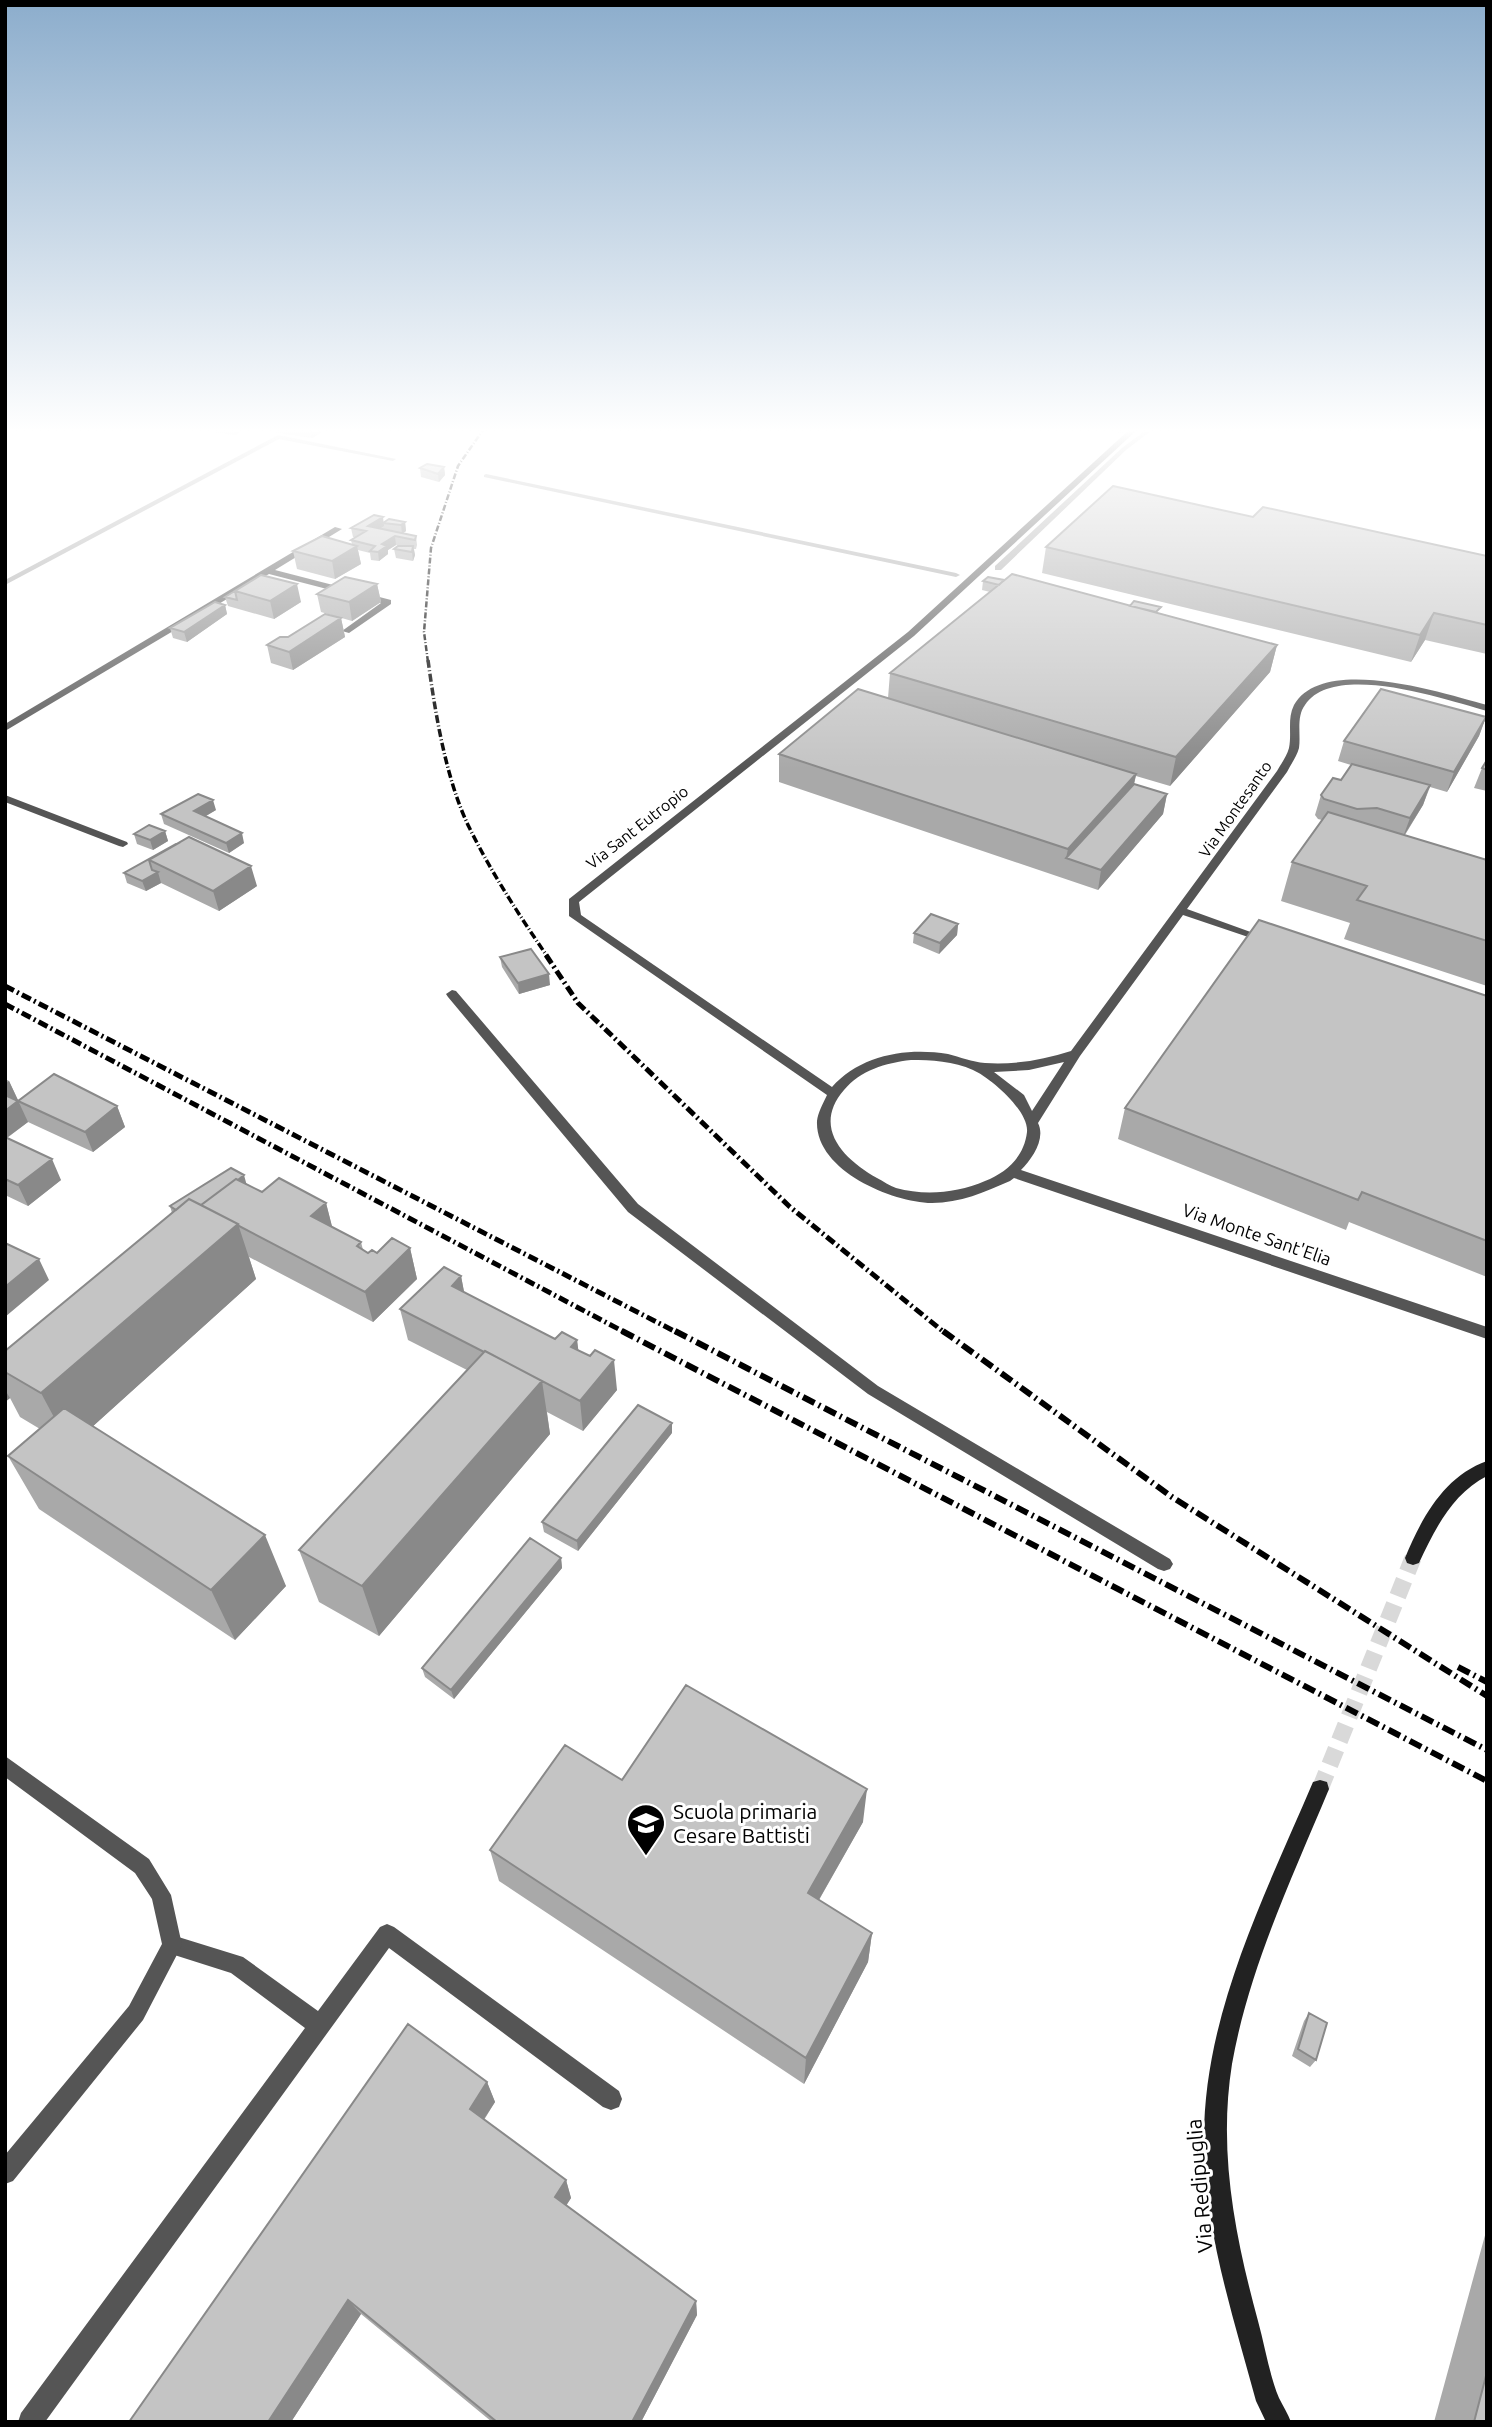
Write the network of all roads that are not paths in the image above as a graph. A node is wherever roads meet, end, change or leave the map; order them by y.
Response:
1 (314, 543) edge
2 (1010, 543) edge
3 (267, 571) junction
4 (345, 631) dead end
5 (1487, 708) edge
6 (5, 728) edge
7 (5, 798) edge
8 (123, 844) dead end
9 (1181, 911) junction
10 (1283, 946) edge
11 (452, 994) dead end
12 (1075, 1055) junction
13 (979, 1067) junction
14 (832, 1093) junction
15 (1033, 1121) junction
16 (1015, 1173) junction
17 (1483, 1332) edge
18 (1487, 1468) edge
19 (1413, 1558) tunnel mouth
20 (1164, 1564) dead end
21 (5, 1765) edge
22 (1320, 1789) tunnel mouth
23 (172, 1945) junction
24 (319, 2025) junction
25 (611, 2099) dead end
26 (5, 2173) edge
27 (30, 2422) edge
28 (1279, 2422) edge

1 - 3 street
2 - 14 street, Via Sant Eutropio
3 - 4 street
3 - 6 street
5 - 9 street, Via Montesanto
7 - 8 street
9 - 10 street
9 - 12 street, Via Montesanto
11 - 20 street
12 - 13 street
12 - 15 street, Via Montesanto
13 - 14 street
13 - 15 street
14 - 16 street
15 - 16 street
16 - 17 street, Via Monte Sant'Elia
18 - 19 street
21 - 23 street
22 - 28 street, Via Redipuglia
23 - 24 street
23 - 26 street
24 - 25 street
24 - 27 street

